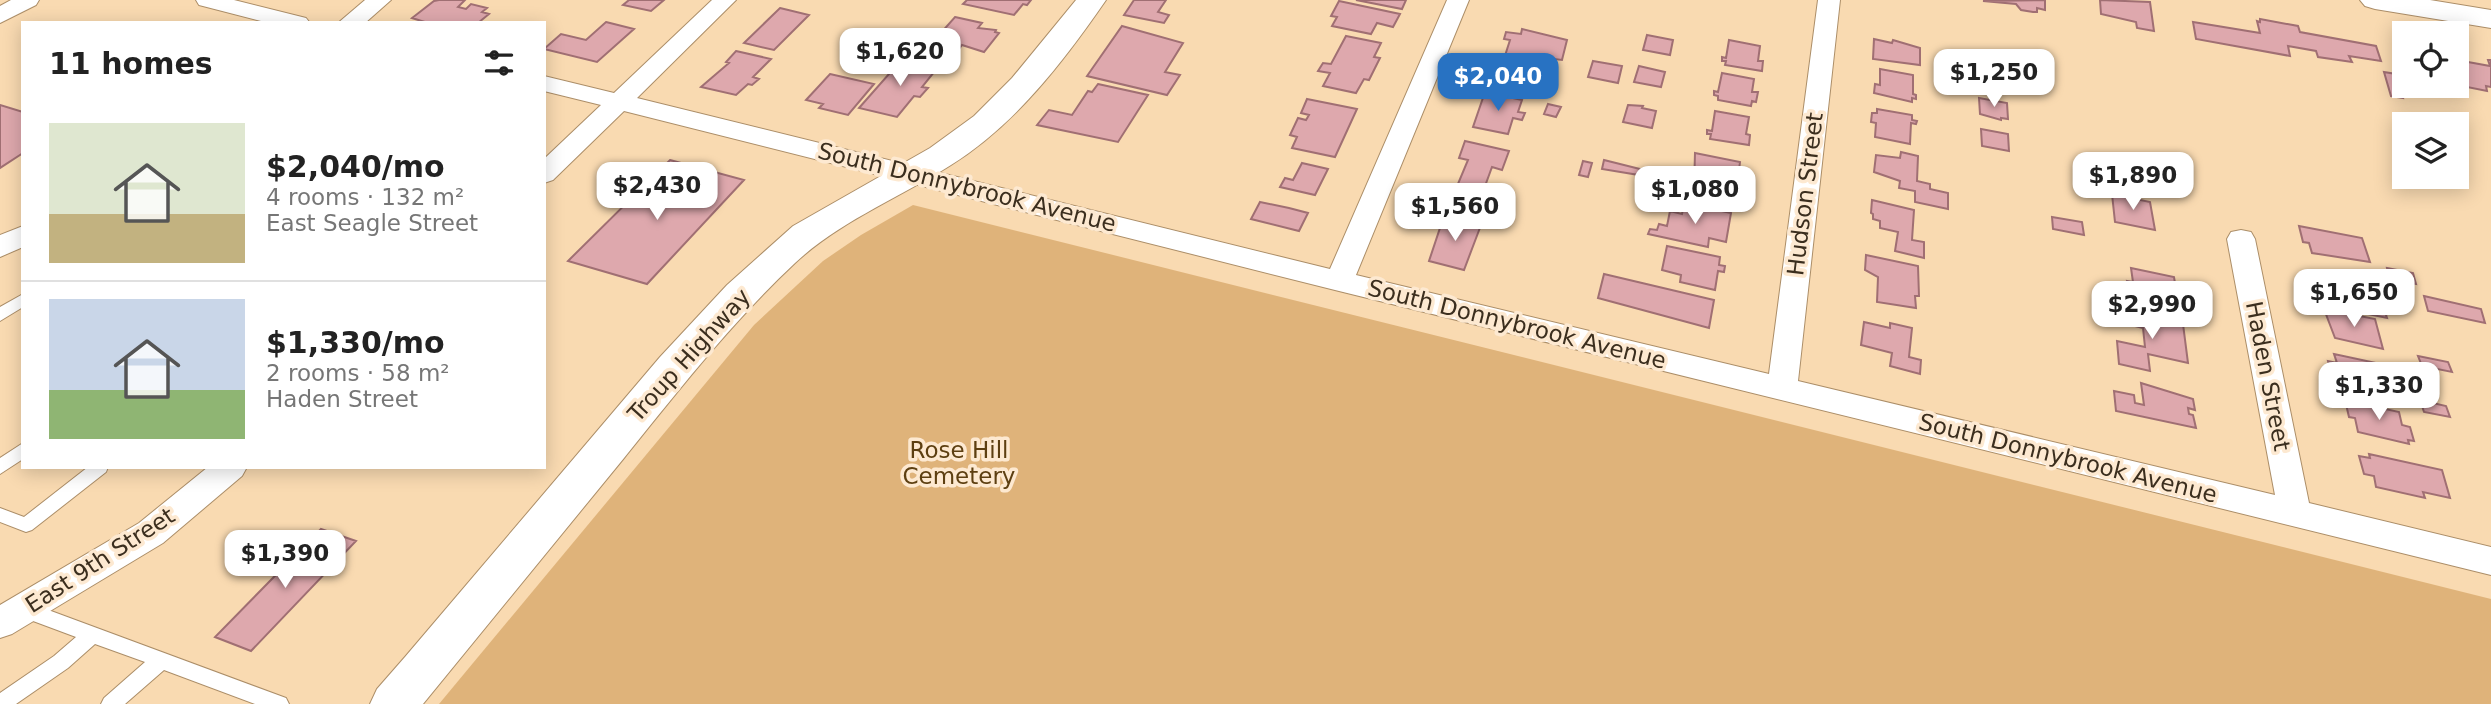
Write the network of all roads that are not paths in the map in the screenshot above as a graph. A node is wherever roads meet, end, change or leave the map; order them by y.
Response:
1 (28, 0) edge
2 (207, 0) edge
3 (380, 0) edge
4 (725, 0) edge
5 (1091, 0) edge
6 (1458, 0) edge
7 (1829, 0) edge
8 (2375, 0) edge
9 (0, 16) edge
10 (2491, 19) edge
11 (290, 21) edge
12 (353, 21) edge
13 (546, 83) edge
14 (619, 101) junction
15 (546, 172) edge
16 (910, 172) junction
17 (21, 236) edge
18 (2241, 239) dead end
19 (0, 247) edge
20 (1339, 281) junction
21 (21, 300) edge
22 (0, 315) edge
23 (1782, 388) junction
24 (97, 469) edge
25 (229, 469) edge
26 (2295, 513) junction
27 (0, 515) edge
28 (2491, 561) edge
29 (8, 617) edge
30 (91, 635) junction
31 (161, 660) junction
32 (0, 704) edge
33 (111, 704) edge
34 (279, 704) edge
35 (394, 704) edge

1 - 9 street
2 - 11 street
3 - 12 street
4 - 14 street
5 - 16 main road, Troup Highway
6 - 20 street
7 - 23 street, Hudson Street
8 - 10 main road
13 - 14 street, South Donnybrook Avenue
14 - 15 street
14 - 16 street, South Donnybrook Avenue
16 - 20 street, South Donnybrook Avenue
16 - 35 main road, Troup Highway
17 - 19 street
18 - 26 street, Haden Street
20 - 23 street, South Donnybrook Avenue
21 - 22 lane
23 - 26 street, South Donnybrook Avenue
24 - 27 lane
25 - 29 street, East 9th Street
26 - 28 street, South Donnybrook Avenue
29 - 30 lane
30 - 31 lane
30 - 32 lane
31 - 33 lane
31 - 34 lane

